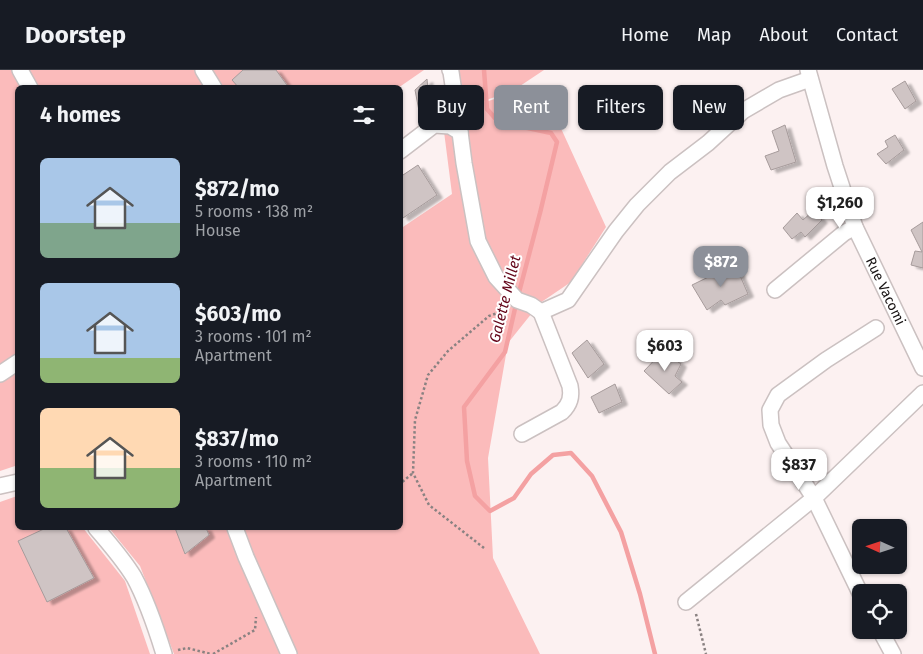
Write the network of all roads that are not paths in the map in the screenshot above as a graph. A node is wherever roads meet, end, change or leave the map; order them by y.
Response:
1 (20, 70) edge
2 (203, 70) edge
3 (450, 70) edge
4 (809, 74) edge
5 (28, 85) edge
6 (212, 85) edge
7 (460, 132) junction
8 (403, 148) edge
9 (856, 227) junction
10 (775, 290) dead end
11 (541, 312) junction
12 (876, 328) dead end
13 (15, 364) edge
14 (923, 368) edge
15 (0, 374) edge
16 (923, 393) edge
17 (522, 434) dead end
18 (15, 483) edge
19 (0, 486) edge
20 (814, 498) junction
21 (98, 530) edge
22 (236, 530) edge
23 (856, 584) edge
24 (689, 600) road end
25 (885, 639) edge
26 (164, 653) edge
27 (289, 654) edge
28 (894, 654) edge

1 - 5 street
2 - 6 street
3 - 7 street
4 - 9 street, Rue Vacomi
4 - 11 street
7 - 8 street
7 - 11 street
9 - 10 street
9 - 14 street, Rue Vacomi
11 - 17 street
12 - 20 street
13 - 15 street
16 - 20 street
18 - 19 street
20 - 23 street
20 - 24 street
21 - 26 street
22 - 27 street
25 - 28 street

